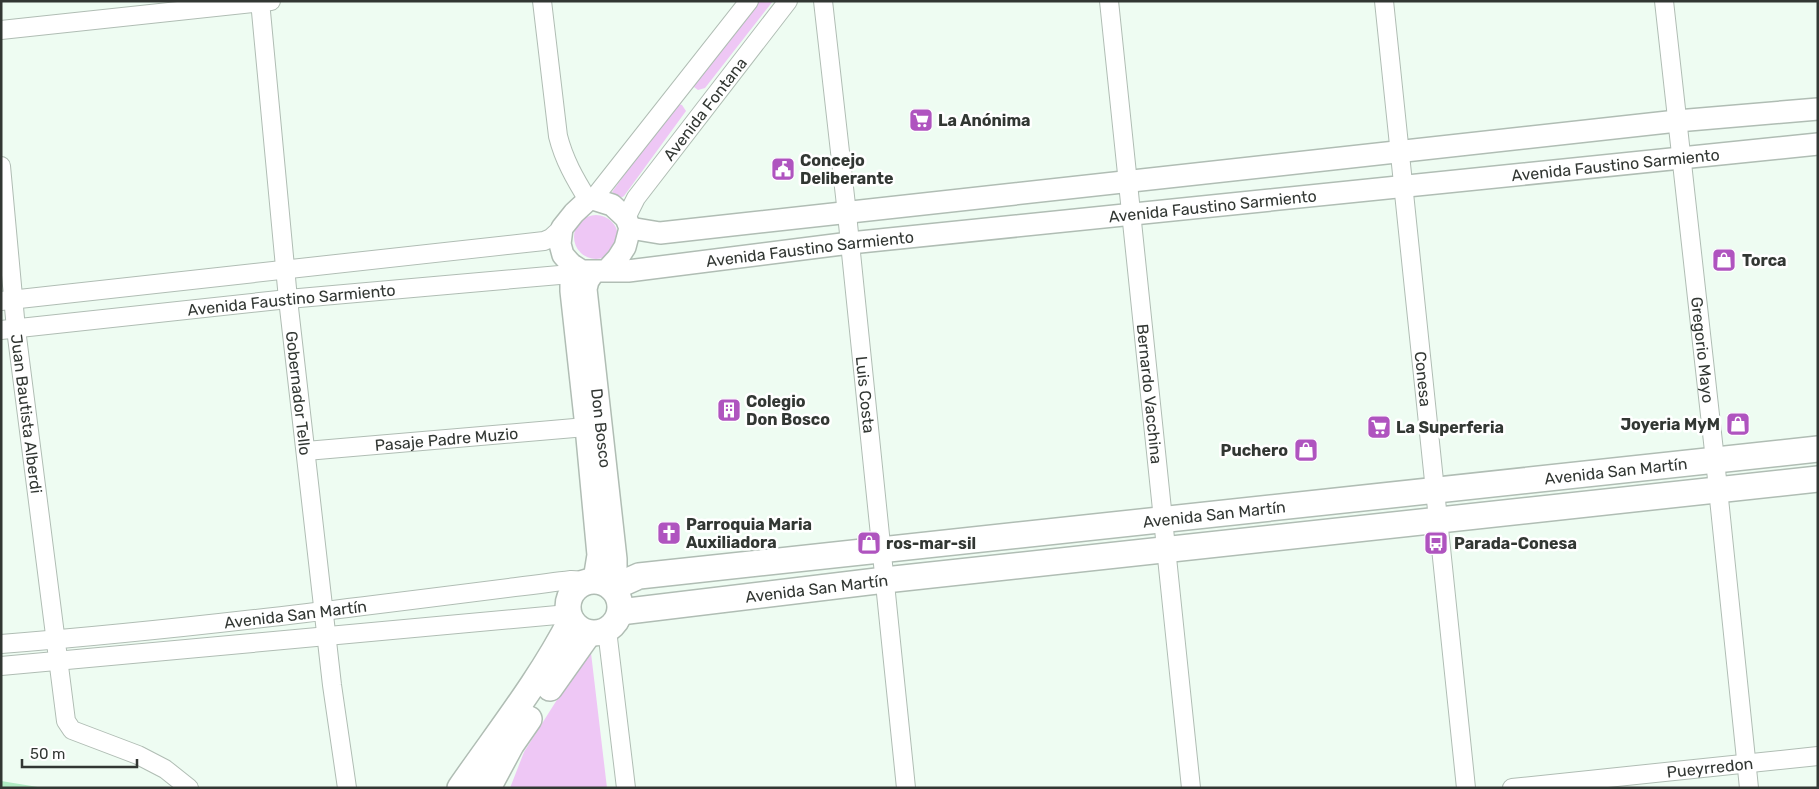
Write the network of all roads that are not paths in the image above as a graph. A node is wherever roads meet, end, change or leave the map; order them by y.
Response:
1 (542, 1) edge
2 (749, 1) edge
3 (788, 1) edge
4 (823, 1) edge
5 (1109, 1) edge
6 (1384, 1) edge
7 (1664, 1) edge
8 (263, 2) edge
9 (1, 30) edge
10 (1818, 109) edge
11 (1677, 121) junction
12 (1818, 144) edge
13 (1399, 152) junction
14 (1681, 158) junction
15 (1, 166) edge
16 (1128, 182) junction
17 (1402, 186) junction
18 (590, 200) junction
19 (847, 214) junction
20 (1131, 214) junction
21 (628, 223) junction
22 (562, 228) junction
23 (850, 243) junction
24 (285, 269) junction
25 (585, 270) junction
26 (288, 299) junction
27 (7, 300) edge
28 (8, 329) edge
29 (586, 427) junction
30 (1818, 449) edge
31 (306, 451) junction
32 (1715, 460) junction
33 (1818, 479) edge
34 (1434, 490) junction
35 (1718, 490) junction
36 (1163, 519) junction
37 (1438, 520) junction
38 (1166, 549) junction
39 (882, 550) junction
40 (885, 580) junction
41 (601, 584) junction
42 (324, 611) junction
43 (591, 622) junction
44 (326, 635) junction
45 (55, 640) junction
46 (1, 644) edge
47 (58, 660) junction
48 (1, 666) edge
49 (1818, 756) edge
50 (1746, 764) junction
51 (189, 788) edge
52 (347, 788) edge
53 (460, 788) edge
54 (488, 788) edge
55 (626, 788) edge
56 (906, 788) edge
57 (1191, 788) edge
58 (1466, 788) edge
59 (1512, 788) edge
60 (1749, 788) edge

1 - 18 street
2 - 18 street, Avenida Fontana
3 - 21 street, Avenida Fontana
4 - 19 street, Luis Costa
5 - 16 street, Bernardo Vacchina
6 - 13 street, Conesa
7 - 11 street, Gregorio Mayo
8 - 9 street
8 - 24 street, Gobernador Tello
10 - 11 street, Avenida Faustino Sarmiento
11 - 13 street, Avenida Faustino Sarmiento
11 - 14 street, Gregorio Mayo
12 - 14 street, Avenida Faustino Sarmiento
13 - 16 street, Avenida Faustino Sarmiento
13 - 17 street, Conesa
14 - 17 street, Avenida Faustino Sarmiento
14 - 32 street, Gregorio Mayo
15 - 27 street, Juan Bautista Alberdi
16 - 19 street, Avenida Faustino Sarmiento
16 - 20 street, Bernardo Vacchina
17 - 20 street, Avenida Faustino Sarmiento
17 - 34 street, Conesa
18 - 21 street, Avenida Faustino Sarmiento
18 - 22 street, Avenida Faustino Sarmiento
19 - 21 street, Avenida Faustino Sarmiento
19 - 23 street, Luis Costa
20 - 23 street, Avenida Faustino Sarmiento
20 - 36 street, Bernardo Vacchina
21 - 25 street
22 - 24 street, Avenida Faustino Sarmiento
22 - 25 street
23 - 25 street, Avenida Faustino Sarmiento
23 - 39 street, Luis Costa
24 - 26 street, Gobernador Tello
24 - 27 street, Avenida Faustino Sarmiento
25 - 26 street, Avenida Faustino Sarmiento
25 - 29 street, Don Bosco
25 - 41 street, Don Bosco
26 - 28 street, Avenida Faustino Sarmiento
26 - 31 street, Gobernador Tello
27 - 28 street, Juan Bautista Alberdi
28 - 45 street, Juan Bautista Alberdi
29 - 31 street, Pasaje Padre Muzio
29 - 41 street, Don Bosco
30 - 32 main road, Avenida San Martín
31 - 42 street, Gobernador Tello
32 - 34 main road, Avenida San Martín
32 - 35 street, Gregorio Mayo
33 - 35 main road, Avenida San Martín
34 - 36 main road, Avenida San Martín
34 - 37 street, Conesa
35 - 37 main road, Avenida San Martín
35 - 50 street, Gregorio Mayo
36 - 38 street, Bernardo Vacchina
36 - 39 main road, Avenida San Martín
37 - 38 main road, Avenida San Martín
37 - 58 street, Conesa
38 - 40 main road, Avenida San Martín
38 - 57 street, Bernardo Vacchina
39 - 40 street, Luis Costa
39 - 41 main road, Avenida San Martín
40 - 43 main road, Avenida San Martín
40 - 56 street, Luis Costa
41 - 42 street, Avenida San Martín
41 - 43 main road
41 - 43 main road, Avenida San Martín
42 - 44 street, Gobernador Tello
42 - 45 street, Avenida San Martín
43 - 44 street, Avenida San Martín
43 - 53 main road
43 - 54 main road
43 - 55 street
44 - 47 street, Avenida San Martín
44 - 52 street, Gobernador Tello
45 - 46 street, Avenida San Martín
45 - 47 street, Juan Bautista Alberdi
47 - 48 street, Avenida San Martín
47 - 51 street, Juan Bautista Alberdi
49 - 50 street, Pueyrredon
50 - 59 street, Pueyrredon
50 - 60 street, Gregorio Mayo

